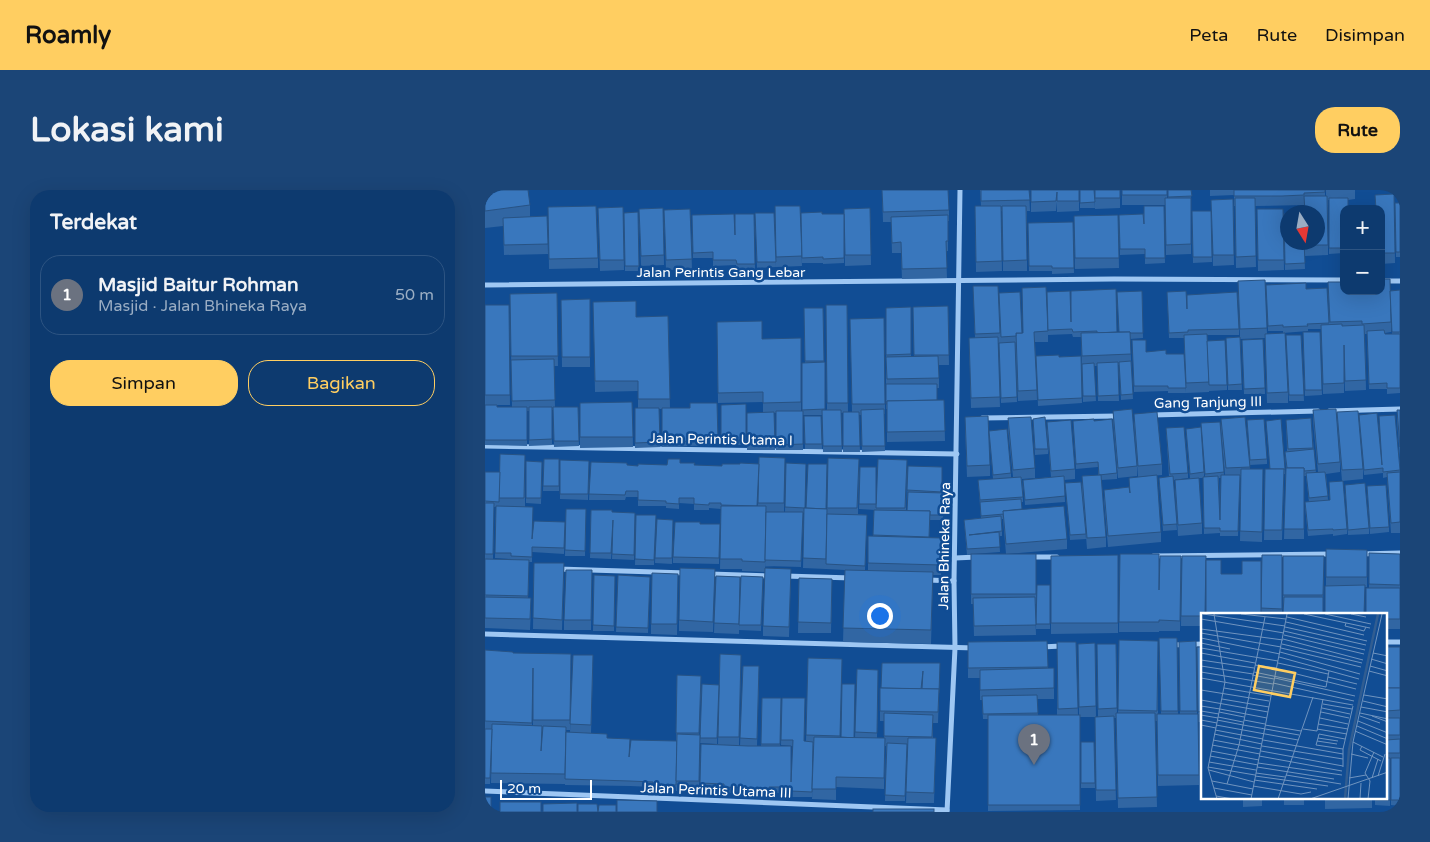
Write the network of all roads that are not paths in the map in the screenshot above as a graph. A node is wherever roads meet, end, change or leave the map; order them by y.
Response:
1 (960, 190) edge
2 (1340, 280) edge
3 (958, 281) junction
4 (1385, 281) edge
5 (1400, 281) edge
6 (485, 285) edge
7 (1400, 410) edge
8 (1124, 415) edge
9 (1144, 415) edge
10 (957, 419) junction
11 (966, 419) edge
12 (976, 419) edge
13 (485, 446) edge
14 (957, 454) junction
15 (1341, 554) edge
16 (1351, 554) edge
17 (1400, 554) edge
18 (1143, 556) edge
19 (984, 557) edge
20 (1024, 557) edge
21 (1064, 557) edge
22 (955, 558) junction
23 (555, 569) edge
24 (695, 574) edge
25 (705, 574) edge
26 (854, 578) edge
27 (924, 580) edge
28 (954, 581) junction
29 (485, 634) edge
30 (1387, 642) edge
31 (1400, 642) edge
32 (1201, 644) edge
33 (1163, 645) edge
34 (1064, 646) edge
35 (1034, 647) edge
36 (955, 648) junction
37 (985, 648) edge
38 (485, 791) edge
39 (947, 811) edge

1 - 3 street, Jalan Bhineka Raya
2 - 3 street, Jalan Perintis Gang Lebar
3 - 6 street, Jalan Perintis Gang Lebar
3 - 10 street, Jalan Bhineka Raya
4 - 5 street
7 - 9 street, Gang Tanjung III
8 - 12 street
10 - 11 street
10 - 14 street, Jalan Bhineka Raya
13 - 14 street, Jalan Perintis Utama I
14 - 22 street, Jalan Bhineka Raya
15 - 18 street
16 - 17 street
19 - 22 street
20 - 21 street
22 - 28 street, Jalan Bhineka Raya
23 - 24 street
25 - 26 street
27 - 28 street
28 - 36 street, Jalan Bhineka Raya
29 - 36 street
30 - 31 street
32 - 33 street
34 - 35 street
36 - 37 street
36 - 39 street, Jalan Bhineka Raya
38 - 39 street, Jalan Perintis Utama III

